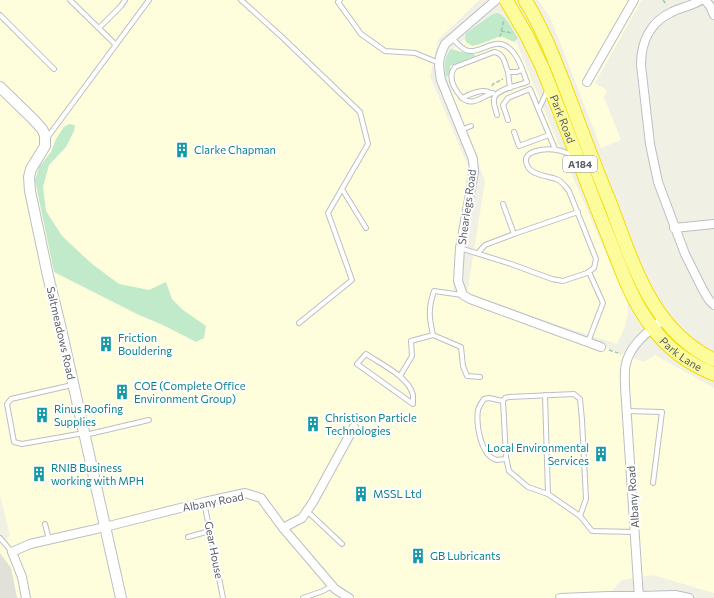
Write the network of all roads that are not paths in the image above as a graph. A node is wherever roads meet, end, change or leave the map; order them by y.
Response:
1 (70, 0) edge
2 (125, 0) edge
3 (149, 0) edge
4 (241, 0) edge
5 (340, 0) edge
6 (496, 0) edge
7 (506, 0) edge
8 (525, 0) edge
9 (634, 0) edge
10 (701, 0) edge
11 (705, 0) edge
12 (0, 15) edge
13 (714, 15) edge
14 (99, 28) junction
15 (452, 38) junction
16 (116, 45) junction
17 (439, 63) junction
18 (54, 69) dead end
19 (522, 70) junction
20 (508, 72) junction
21 (587, 82) dead end
22 (549, 85) junction
23 (0, 87) edge
24 (510, 88) junction
25 (491, 93) junction
26 (497, 93) junction
27 (462, 98) junction
28 (539, 109) junction
29 (497, 115) dead end
30 (508, 120) dead end
31 (471, 126) dead end
32 (461, 130) junction
33 (514, 132) dead end
34 (549, 134) junction
35 (46, 141) junction
36 (556, 149) junction
37 (578, 160) junction
38 (342, 189) junction
39 (503, 204) dead end
40 (578, 212) junction
41 (714, 224) edge
42 (366, 228) dead end
43 (674, 228) junction
44 (514, 234) junction
45 (460, 248) junction
46 (478, 253) junction
47 (589, 272) junction
48 (463, 295) junction
49 (714, 305) edge
50 (664, 319) junction
51 (299, 323) dead end
52 (652, 328) junction
53 (433, 335) junction
54 (588, 342) junction
55 (601, 347) road end
56 (714, 360) edge
57 (714, 374) edge
58 (400, 376) junction
59 (480, 377) dead end
60 (73, 385) junction
61 (545, 395) junction
62 (503, 401) junction
63 (627, 411) junction
64 (149, 420) dead end
65 (354, 427) dead end
66 (84, 434) junction
67 (506, 459) junction
68 (653, 483) dead end
69 (548, 494) junction
70 (204, 502) junction
71 (306, 511) junction
72 (580, 516) junction
73 (45, 524) dead end
74 (105, 527) junction
75 (283, 528) junction
76 (210, 531) junction
77 (635, 532) junction
78 (188, 537) dead end
79 (0, 538) edge
80 (48, 539) junction
81 (342, 544) dead end
82 (12, 552) junction
83 (332, 585) junction
84 (639, 597) edge
85 (26, 598) edge
86 (121, 598) edge
87 (223, 598) edge
88 (303, 598) edge
89 (349, 598) edge
90 (560, 598) edge
91 (689, 598) edge

1 - 14 lane
2 - 14 lane
3 - 16 lane
4 - 38 lane
5 - 17 lane
6 - 15 street, Shearlegs Road
7 - 22 highway, Park Road / A184
8 - 50 highway, Park Road / A184
9 - 21 street
10 - 43 street
11 - 13 street
12 - 18 lane
14 - 16 lane
15 - 17 street, Shearlegs Road
15 - 19 lane
16 - 35 lane
17 - 32 street, Shearlegs Road
19 - 20 lane
19 - 24 lane
20 - 24 lane
20 - 27 lane
22 - 28 lane
22 - 37 highway, Park Road / A184
23 - 35 street
24 - 26 lane
25 - 26 lane
25 - 27 lane
25 - 27 lane
26 - 29 lane
28 - 30 lane
28 - 34 lane
31 - 32 lane
32 - 45 street, Shearlegs Road
33 - 34 lane
34 - 36 lane
35 - 60 street, Saltmeadows Road
36 - 37 lane
36 - 40 lane
37 - 52 highway, Park Road / A184
38 - 42 lane
38 - 51 lane
39 - 44 lane
40 - 44 lane
40 - 47 lane
41 - 43 street
43 - 49 street
44 - 46 lane
45 - 46 lane
45 - 48 street, Shearlegs Road
46 - 47 lane
47 - 54 lane
48 - 53 lane
48 - 54 street
50 - 52 street, Albany Road
50 - 56 highway, Park Lane / A184
52 - 57 highway, Park Lane / A184
52 - 63 street, Albany Road
53 - 58 lane
53 - 59 lane
54 - 55 street
58 - 58 lane
60 - 66 street, Saltmeadows Road
60 - 66 lane
61 - 62 lane
61 - 69 lane
61 - 72 lane
62 - 67 lane
62 - 67 lane
63 - 68 lane
63 - 77 street, Albany Road
64 - 66 lane
65 - 71 street
66 - 74 street, Saltmeadows Road
67 - 69 lane
69 - 72 lane
70 - 74 street, Albany Road
70 - 75 street, Albany Road
70 - 76 lane, Gear House
71 - 75 street
71 - 81 lane
72 - 77 lane
73 - 80 lane
74 - 80 street, Albany Road
74 - 86 street, Saltmeadows Road
75 - 83 street, Albany Road
76 - 78 lane
76 - 87 lane, Gear House
77 - 84 street, Albany Road
79 - 82 lane
80 - 82 street, Albany Road
82 - 85 street
83 - 88 lane
83 - 89 street, Albany Road
84 - 90 street
84 - 91 street

